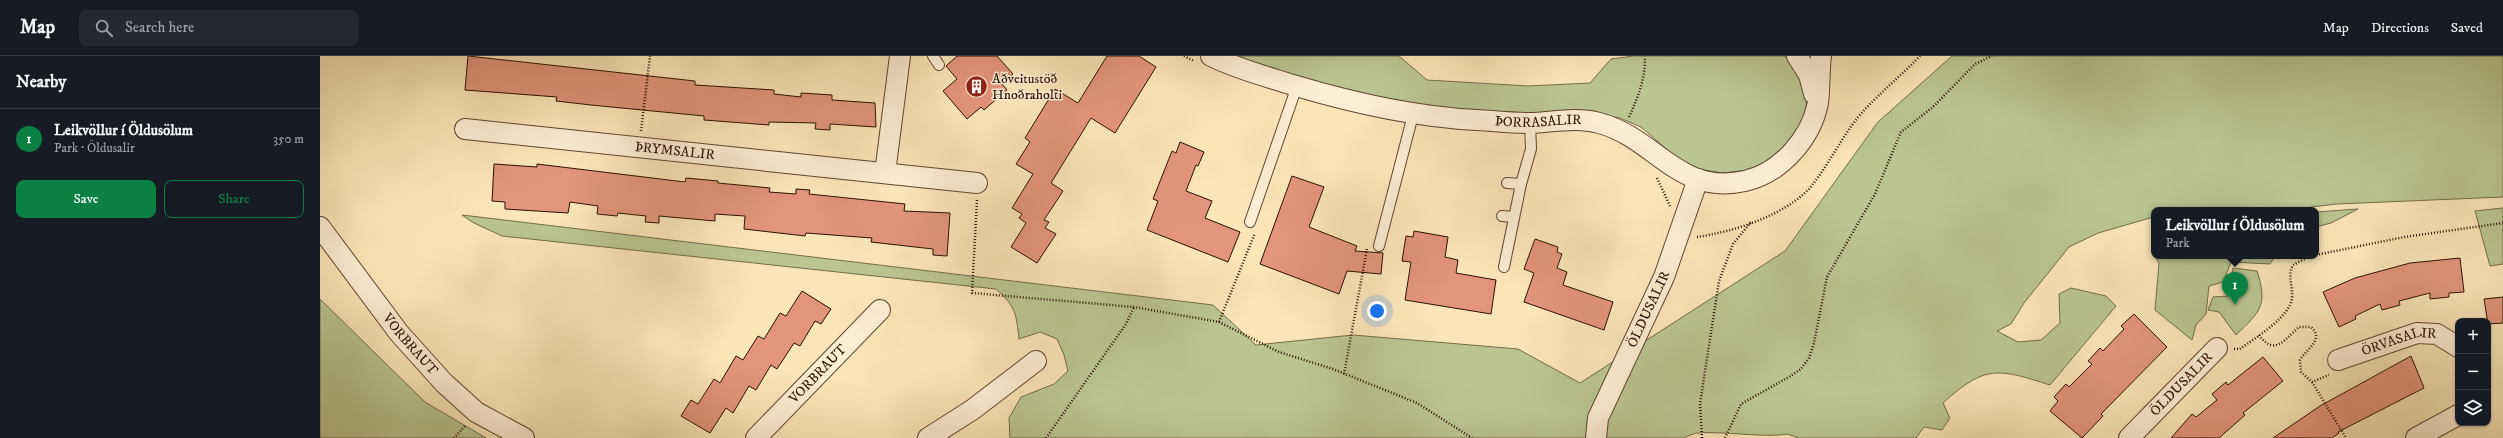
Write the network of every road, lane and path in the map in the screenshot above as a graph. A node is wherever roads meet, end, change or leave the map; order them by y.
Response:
1 (650, 56) edge
2 (900, 56) edge
3 (933, 56) edge
4 (1211, 56) edge
5 (1797, 56) edge
6 (1822, 56) edge
7 (1920, 56) edge
8 (1992, 56) edge
9 (1645, 58) dead end
10 (939, 66) dead end
11 (1297, 86) junction
12 (1818, 103) junction
13 (1413, 115) junction
14 (1628, 120) dead end
15 (1530, 123) junction
16 (465, 129) dead end
17 (639, 147) junction
18 (885, 174) junction
19 (1698, 179) junction
20 (977, 183) joint
21 (1507, 183) dead end
22 (1521, 184) junction
23 (1502, 216) dead end
24 (1514, 217) junction
25 (1751, 221) junction
26 (1250, 222) dead end
27 (2503, 223) edge
28 (320, 227) edge
29 (1383, 229) junction
30 (1695, 237) dead end
31 (1379, 246) dead end
32 (2319, 254) edge
33 (2304, 259) edge
34 (1504, 267) dead end
35 (1134, 307) junction
36 (880, 310) dead end
37 (2259, 335) junction
38 (2455, 345) edge
39 (2217, 348) joint
40 (2338, 360) joint
41 (1036, 361) dead end
42 (1344, 374) junction
43 (2312, 382) junction
44 (2455, 417) edge
45 (524, 438) edge
46 (756, 438) edge
47 (928, 438) edge
48 (1046, 438) edge
49 (1472, 438) edge
50 (1596, 438) edge
51 (1702, 438) edge
52 (1725, 438) edge
53 (2129, 438) edge
54 (2346, 438) edge
55 (2416, 438) edge

1 - 17 path
2 - 18 street
3 - 10 lane
4 - 11 street, ÞORRASALIR
5 - 12 street
6 - 12 street, ÞORRASALIR
7 - 25 path
8 - 52 path
9 - 14 path
11 - 13 street, ÞORRASALIR
11 - 26 lane
12 - 19 street, ÞORRASALIR
13 - 15 street, ÞORRASALIR
13 - 29 lane
15 - 19 street, ÞORRASALIR
15 - 22 lane
16 - 17 street, ÞRYMSALIR
17 - 18 street, ÞRYMSALIR
18 - 20 street, ÞRYMSALIR
19 - 50 street, ÖLDUSALIR
20 - 35 path
21 - 22 lane
22 - 24 lane
23 - 24 lane
24 - 34 lane
25 - 30 path
25 - 51 path
27 - 32 path
28 - 45 street, VORBRAUT
29 - 31 lane
29 - 42 path
33 - 37 path
35 - 42 path
35 - 48 path
36 - 46 street, VORBRAUT
37 - 39 path
37 - 43 path
38 - 40 street, ÖRVASALIR
39 - 53 street, ÖLDUSALIR
40 - 43 path
41 - 47 street
42 - 49 path
43 - 54 path
44 - 55 street

